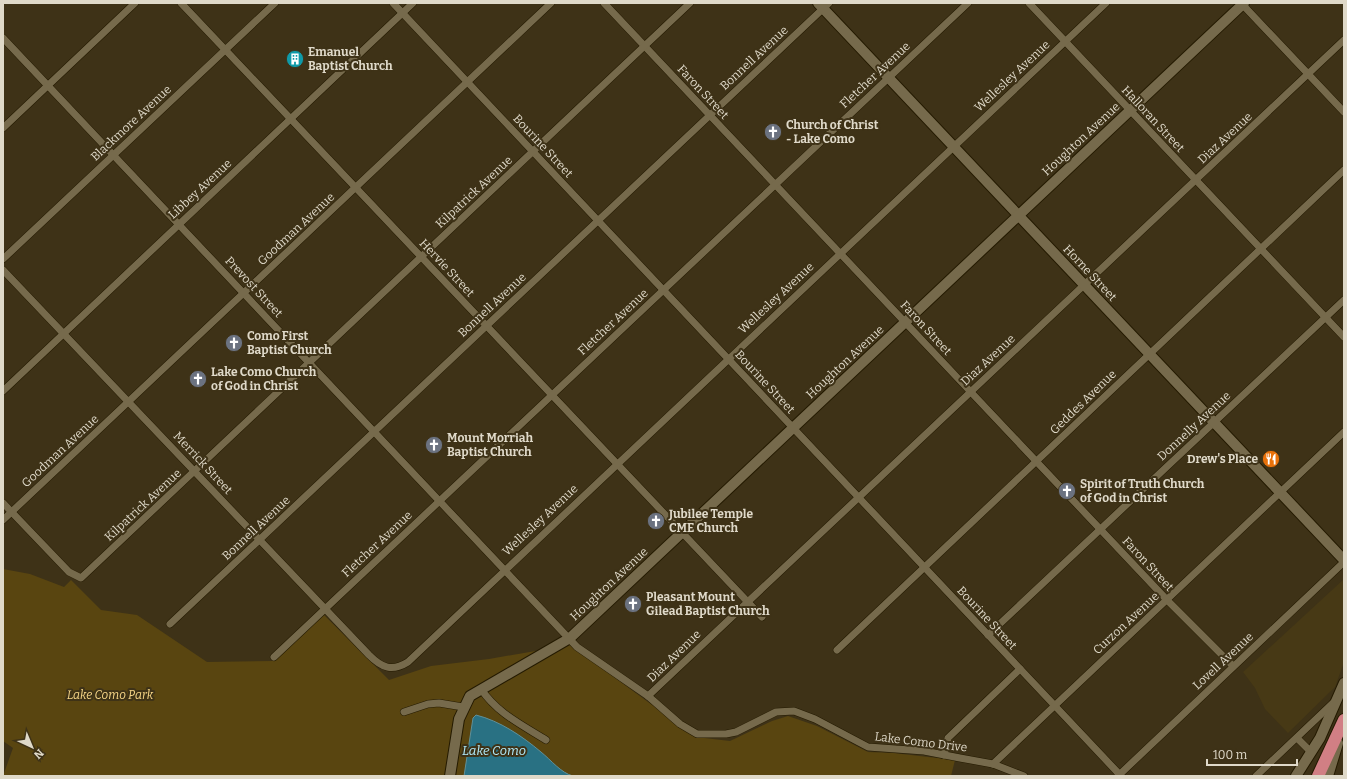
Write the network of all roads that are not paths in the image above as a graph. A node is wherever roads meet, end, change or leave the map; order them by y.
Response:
1 (135, 3) edge
2 (181, 3) edge
3 (275, 3) edge
4 (393, 3) edge
5 (413, 3) edge
6 (551, 3) edge
7 (604, 3) edge
8 (690, 3) edge
9 (968, 3) edge
10 (1029, 3) edge
11 (1106, 3) edge
12 (1243, 4) edge
13 (823, 5) edge
14 (402, 13) junction
15 (3, 38) edge
16 (1344, 40) edge
17 (1065, 41) junction
18 (645, 46) junction
19 (225, 50) junction
20 (1309, 74) junction
21 (888, 78) junction
22 (467, 82) junction
23 (48, 85) junction
24 (1130, 110) junction
25 (1344, 112) edge
26 (710, 115) junction
27 (290, 118) junction
28 (3, 128) edge
29 (953, 146) junction
30 (533, 152) junction
31 (114, 155) junction
32 (1344, 170) edge
33 (1196, 180) junction
34 (775, 184) junction
35 (356, 188) junction
36 (1019, 216) junction
37 (598, 220) junction
38 (179, 224) junction
39 (1261, 249) junction
40 (840, 253) junction
41 (421, 257) junction
42 (3, 259) edge
43 (3, 270) edge
44 (1084, 285) junction
45 (663, 290) junction
46 (245, 293) junction
47 (1344, 300) edge
48 (1326, 317) junction
49 (905, 322) junction
50 (486, 326) junction
51 (63, 334) junction
52 (1344, 337) edge
53 (1149, 354) junction
54 (728, 358) junction
55 (309, 363) junction
56 (3, 391) edge
57 (971, 392) junction
58 (552, 395) junction
59 (128, 402) junction
60 (1214, 422) junction
61 (793, 428) junction
62 (374, 432) junction
63 (1344, 432) edge
64 (1037, 462) junction
65 (617, 463) junction
66 (194, 472) junction
67 (1280, 492) junction
68 (858, 497) junction
69 (439, 500) junction
70 (3, 503) edge
71 (11, 512) junction
72 (3, 520) edge
73 (1100, 529) junction
74 (682, 533) junction
75 (259, 540) junction
76 (1344, 561) edge
77 (924, 567) junction
78 (505, 569) junction
79 (1167, 600) junction
80 (747, 601) junction
81 (324, 609) junction
82 (762, 617) dead end
83 (170, 624) dead end
84 (988, 635) junction
85 (570, 638) junction
86 (837, 650) dead end
87 (274, 656) dead end
88 (1233, 666) junction
89 (389, 668) joint
90 (1020, 668) junction
91 (1344, 683) edge
92 (481, 689) junction
93 (648, 696) junction
94 (1337, 700) junction
95 (1055, 705) junction
96 (463, 707) junction
97 (404, 712) dead end
98 (1344, 720) edge
99 (1344, 724) edge
100 (1297, 738) junction
101 (546, 740) dead end
102 (1311, 752) junction
103 (944, 755) junction
104 (993, 764) junction
105 (1120, 775) edge
106 (450, 776) edge
107 (1024, 776) edge
108 (1256, 776) edge
109 (1296, 776) edge
110 (1318, 776) edge
111 (1328, 776) edge

1 - 23 street
2 - 19 street, Hervie Street
3 - 19 street, Blackmore Avenue
4 - 14 street, Bourine Street
5 - 14 street, Libbey Avenue
6 - 22 street, Goodman Avenue
7 - 18 street, Faron Street
8 - 18 street, Kilpatrick Avenue
9 - 21 street, Fletcher Avenue
10 - 17 street, Halloran Street
11 - 17 street, Wellesley Avenue
12 - 20 street
12 - 24 street, Houghton Avenue
13 - 21 street, Horne Street
13 - 26 street, Bonnell Avenue
14 - 22 street, Bourine Street
14 - 27 street, Libbey Avenue
15 - 23 street, Prevost Street
16 - 20 street, Diaz Avenue
17 - 24 street, Halloran Street
17 - 29 street, Wellesley Avenue
18 - 26 street, Faron Street
18 - 30 street, Kilpatrick Avenue
19 - 27 street, Hervie Street
19 - 31 street, Blackmore Avenue
20 - 25 street
20 - 33 street, Diaz Avenue
21 - 29 street, Horne Street
21 - 34 street, Fletcher Avenue
22 - 30 street, Bourine Street
22 - 35 street, Goodman Avenue
23 - 28 street
23 - 31 street, Prevost Street
24 - 33 street, Halloran Street
24 - 36 street, Houghton Avenue
26 - 34 street, Faron Street
26 - 37 street, Bonnell Avenue
27 - 35 street, Hervie Street
27 - 38 street, Libbey Avenue
29 - 36 street, Horne Street
29 - 40 street, Wellesley Avenue
30 - 37 street, Bourine Street
30 - 41 street, Kilpatrick Avenue
31 - 38 street, Prevost Street
31 - 42 street, Blackmore Avenue
32 - 39 street, Geddes Avenue
33 - 39 street, Halloran Street
33 - 44 street, Diaz Avenue
34 - 40 street, Faron Street
34 - 45 street, Fletcher Avenue
35 - 41 street, Hervie Street
35 - 46 street, Goodman Avenue
36 - 44 street, Horne Street
36 - 49 street, Houghton Avenue
37 - 45 street, Bourine Street
37 - 50 street, Bonnell Avenue
38 - 46 street, Prevost Street
38 - 51 street, Libbey Avenue
39 - 48 street, Halloran Street
39 - 53 street, Geddes Avenue
40 - 49 street, Faron Street
40 - 54 street, Wellesley Avenue
41 - 50 street, Hervie Street
41 - 55 street, Kilpatrick Avenue
43 - 51 street, Merrick Street
44 - 53 street, Horne Street
44 - 57 street, Diaz Avenue
45 - 54 street, Bourine Street
45 - 58 street, Fletcher Avenue
46 - 55 street, Prevost Street
46 - 59 street, Goodman Avenue
47 - 48 street, Donnelly Avenue
48 - 52 street, Halloran Street
48 - 60 street, Donnelly Avenue
49 - 57 street, Faron Street
49 - 61 street, Houghton Avenue
50 - 58 street, Hervie Street
50 - 62 street, Bonnell Avenue
51 - 56 street, Libbey Avenue
51 - 59 street, Merrick Street
53 - 60 street, Horne Street
53 - 64 street, Geddes Avenue
54 - 61 street, Bourine Street
54 - 65 street, Wellesley Avenue
55 - 62 street, Prevost Street
55 - 66 street, Kilpatrick Avenue
57 - 64 street, Faron Street
57 - 68 street, Diaz Avenue
58 - 65 street, Hervie Street
58 - 69 street, Fletcher Avenue
59 - 66 street, Merrick Street
59 - 71 street, Goodman Avenue
60 - 67 street, Horne Street
60 - 73 street, Donnelly Avenue
61 - 68 street, Bourine Street
61 - 74 street, Houghton Avenue
62 - 69 street, Prevost Street
62 - 75 street, Bonnell Avenue
63 - 67 street, Curzon Avenue
64 - 73 street, Faron Street
64 - 77 street, Geddes Avenue
65 - 74 street, Hervie Street
65 - 78 street, Wellesley Avenue
66 - 71 street, Kilpatrick Avenue
66 - 75 street, Merrick Street
67 - 76 street, Horne Street
67 - 79 street, Curzon Avenue
68 - 77 street, Bourine Street
68 - 80 street, Diaz Avenue
69 - 78 street, Prevost Street
69 - 81 street, Fletcher Avenue
70 - 71 street
71 - 72 street, Goodman Avenue
73 - 79 street, Faron Street
73 - 84 street, Donnelly Avenue
74 - 80 street, Hervie Street
74 - 85 street, Houghton Avenue
75 - 81 street, Merrick Street
75 - 83 street, Bonnell Avenue
76 - 88 street, Lovell Avenue
77 - 84 street, Bourine Street
77 - 86 street, Geddes Avenue
78 - 85 street, Prevost Street
78 - 89 street, Wellesley Avenue
79 - 88 street, Faron Street
79 - 95 street, Curzon Avenue
80 - 82 street, Hervie Street
80 - 93 street, Diaz Avenue
81 - 87 street, Fletcher Avenue
81 - 89 street, Merrick Street
84 - 90 street, Bourine Street
85 - 92 street, Houghton Avenue
85 - 93 street, Lake Como Drive
88 - 105 street, Lovell Avenue
90 - 95 street, Bourine Street
90 - 103 street
91 - 94 street
92 - 96 street, Houghton Avenue
92 - 101 street
93 - 103 street, Lake Como Drive
94 - 100 street
94 - 102 street
95 - 104 street, Curzon Avenue
95 - 105 street, Bourine Street
96 - 97 street
96 - 106 street, Houghton Avenue
98 - 110 highway
99 - 111 street
100 - 102 street
100 - 108 street
102 - 109 street
103 - 104 street, Lake Como Drive
104 - 107 street, Lake Como Drive

